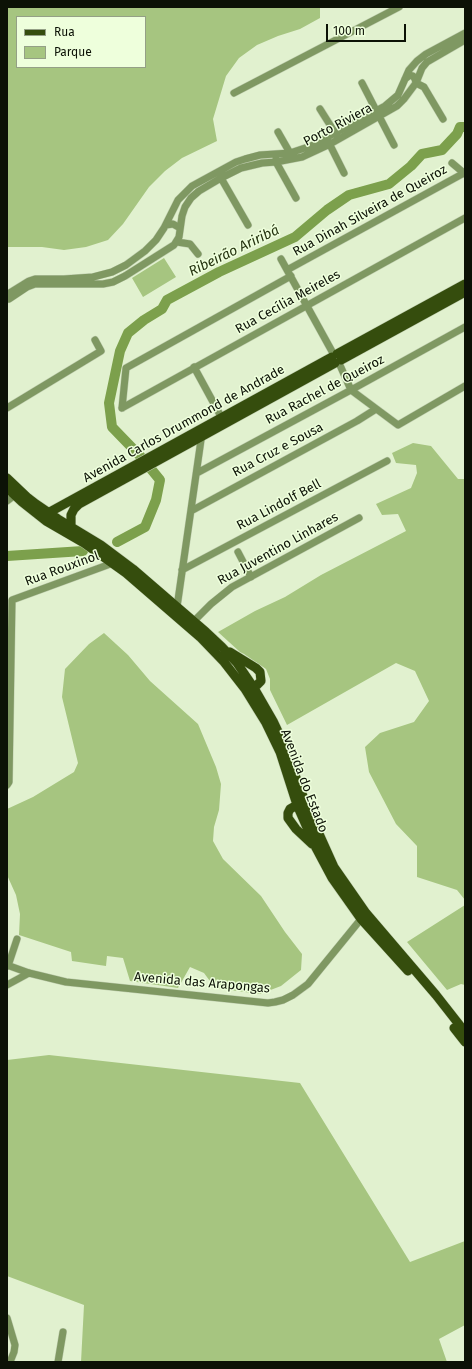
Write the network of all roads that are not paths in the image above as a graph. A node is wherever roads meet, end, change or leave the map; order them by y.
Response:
1 (400, 7) edge
2 (465, 33) edge
3 (465, 40) edge
4 (450, 45) junction
5 (405, 79) junction
6 (362, 83) dead end
7 (416, 83) junction
8 (234, 93) dead end
9 (320, 109) dead end
10 (378, 113) junction
11 (443, 119) dead end
12 (278, 132) dead end
13 (337, 136) junction
14 (328, 141) junction
15 (394, 145) dead end
16 (290, 153) junction
17 (275, 154) junction
18 (276, 162) junction
19 (452, 163) dead end
20 (344, 173) dead end
21 (464, 174) edge
22 (221, 178) junction
23 (296, 198) dead end
24 (465, 218) edge
25 (166, 225) junction
26 (248, 225) dead end
27 (180, 228) junction
28 (177, 242) junction
29 (198, 254) dead end
30 (281, 259) dead end
31 (109, 273) junction
32 (289, 273) junction
33 (99, 276) junction
34 (113, 282) junction
35 (465, 284) edge
36 (99, 285) junction
37 (465, 292) edge
38 (8, 298) edge
39 (307, 305) junction
40 (465, 327) edge
41 (95, 340) dead end
42 (336, 359) junction
43 (194, 367) junction
44 (465, 386) edge
45 (351, 390) junction
46 (7, 408) edge
47 (122, 408) joint
48 (376, 409) junction
49 (224, 421) junction
50 (202, 432) junction
51 (386, 461) dead end
52 (197, 473) junction
53 (7, 478) edge
54 (7, 488) edge
55 (15, 495) junction
56 (7, 501) edge
57 (77, 501) junction
58 (191, 511) junction
59 (48, 513) junction
60 (359, 518) dead end
61 (71, 527) junction
62 (98, 548) junction
63 (238, 552) dead end
64 (113, 563) junction
65 (182, 570) junction
66 (251, 577) junction
67 (9, 602) edge
68 (177, 606) junction
69 (194, 622) junction
70 (222, 646) junction
71 (250, 688) junction
72 (7, 785) edge
73 (297, 805) junction
74 (307, 807) junction
75 (316, 848) junction
76 (362, 919) junction
77 (17, 939) dead end
78 (8, 965) edge
79 (29, 973) junction
80 (7, 986) edge
81 (465, 1032) edge
82 (465, 1042) edge
83 (7, 1318) edge
84 (63, 1332) dead end
85 (10, 1362) edge
86 (58, 1362) edge

1 - 8 street
2 - 4 street, Porto Riviera
3 - 4 street, Porto Riviera
4 - 5 street, Porto Riviera
4 - 7 street, Porto Riviera
5 - 7 street
5 - 10 street, Porto Riviera
6 - 10 street
7 - 10 street, Porto Riviera
7 - 11 street
9 - 13 street
10 - 13 street, Porto Riviera
10 - 15 street
12 - 16 street
13 - 14 street, Porto Riviera
14 - 16 street, Porto Riviera
14 - 18 street, Porto Riviera
14 - 20 street
16 - 17 street, Porto Riviera
17 - 18 street
17 - 25 street, Porto Riviera
18 - 22 street, Porto Riviera
18 - 23 street
19 - 21 street
21 - 32 street, Rua Dinah Silveira de Queiroz
22 - 26 street
22 - 27 street, Porto Riviera
24 - 39 street, Rua Cecília Meireles
25 - 27 street
25 - 31 street, Porto Riviera
27 - 28 street, Porto Riviera
28 - 29 street
28 - 34 street, Porto Riviera
30 - 32 street
31 - 33 street, Porto Riviera
31 - 34 street
32 - 39 street
32 - 47 street, Rua Dinah Silveira de Queiroz
33 - 36 street
33 - 38 street, Porto Riviera
34 - 36 street, Porto Riviera
35 - 42 main road, Avenida Carlos Drummond de Andrade
36 - 38 street, Porto Riviera
37 - 42 main road, Avenida Carlos Drummond de Andrade
39 - 42 street
39 - 43 street, Rua Cecília Meireles
40 - 45 street, Rua Rachel de Queiroz
41 - 46 street
42 - 45 street
42 - 49 main road, Avenida Carlos Drummond de Andrade
43 - 47 street, Rua Cecília Meireles
43 - 49 street
44 - 48 street
45 - 48 street
45 - 52 street, Rua Rachel de Queiroz
48 - 58 street, Rua Cruz e Sousa
49 - 50 main road, Avenida Carlos Drummond de Andrade
50 - 52 street
50 - 57 main road, Avenida Carlos Drummond de Andrade
51 - 65 street, Rua Lindolf Bell
52 - 58 street
53 - 59 main road
54 - 55 main road
55 - 56 street
55 - 62 main road
57 - 59 main road, Avenida Carlos Drummond de Andrade
57 - 61 main road
58 - 65 street
59 - 61 main road
60 - 66 street, Rua Juventino Linhares
61 - 62 main road
62 - 64 main road, Avenida do Estado
62 - 68 main road, Avenida do Estado
63 - 66 street
64 - 67 street, Rua Rouxinol
64 - 71 main road, Avenida do Estado
65 - 68 street
66 - 69 street, Rua Juventino Linhares
67 - 72 street, Rua Rouxinol
68 - 69 main road, Avenida do Estado
69 - 70 main road, Avenida do Estado
70 - 71 main road, Avenida do Estado
70 - 71 main road
71 - 73 main road, Avenida do Estado
71 - 74 main road, Avenida do Estado
73 - 74 main road
73 - 75 main road, Avenida do Estado
73 - 75 main road
74 - 81 main road, Avenida do Estado
75 - 76 main road, Avenida do Estado
76 - 79 street, Avenida das Arapongas
76 - 82 main road, Avenida do Estado
77 - 78 street
78 - 79 street, Avenida das Arapongas
79 - 80 street
83 - 85 street
84 - 86 street

